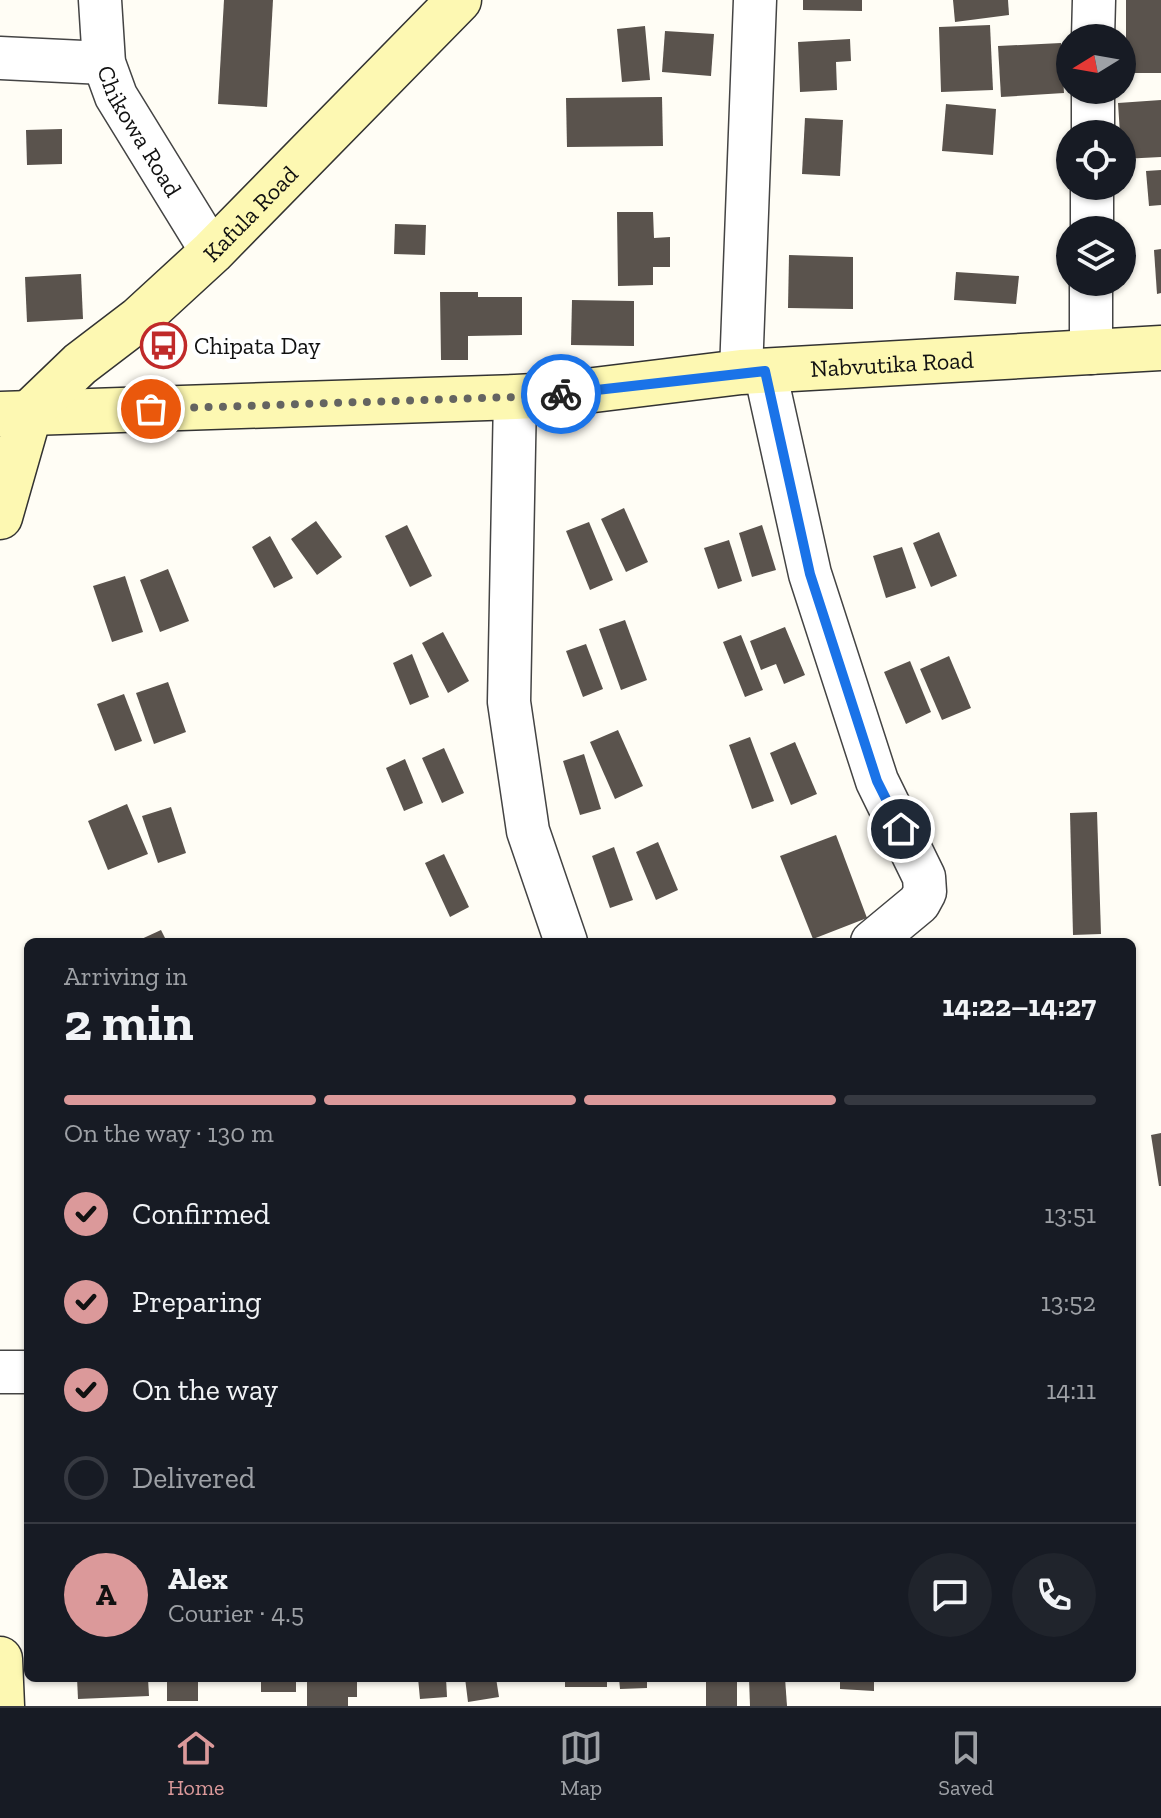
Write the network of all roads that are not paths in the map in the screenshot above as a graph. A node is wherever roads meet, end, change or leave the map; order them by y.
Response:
1 (100, 0) edge
2 (459, 0) edge
3 (755, 0) edge
4 (1094, 0) edge
5 (424, 17) edge
6 (1093, 24) edge
7 (0, 58) edge
8 (104, 63) junction
9 (212, 252) junction
10 (1091, 296) edge
11 (1161, 348) edge
12 (1091, 353) junction
13 (753, 372) junction
14 (515, 397) junction
15 (15, 413) edge
16 (0, 517) edge
17 (565, 938) edge
18 (877, 938) edge
19 (0, 1372) edge
20 (24, 1372) edge
21 (0, 1659) edge
22 (0, 1683) edge
23 (2, 1706) edge

1 - 8 street, Chikowa Road
2 - 5 street, Kafula Road
3 - 13 street
4 - 6 street
5 - 9 street, Kafula Road
7 - 8 street
8 - 9 street, Chikowa Road
9 - 15 street, Kafula Road
10 - 12 street
11 - 12 street, Nabvutika Road
12 - 13 street, Nabvutika Road
13 - 14 street, Nabvutika Road
13 - 18 street
14 - 15 street, Nabvutika Road
14 - 17 street
15 - 16 street
19 - 20 street
21 - 22 street
22 - 23 street

